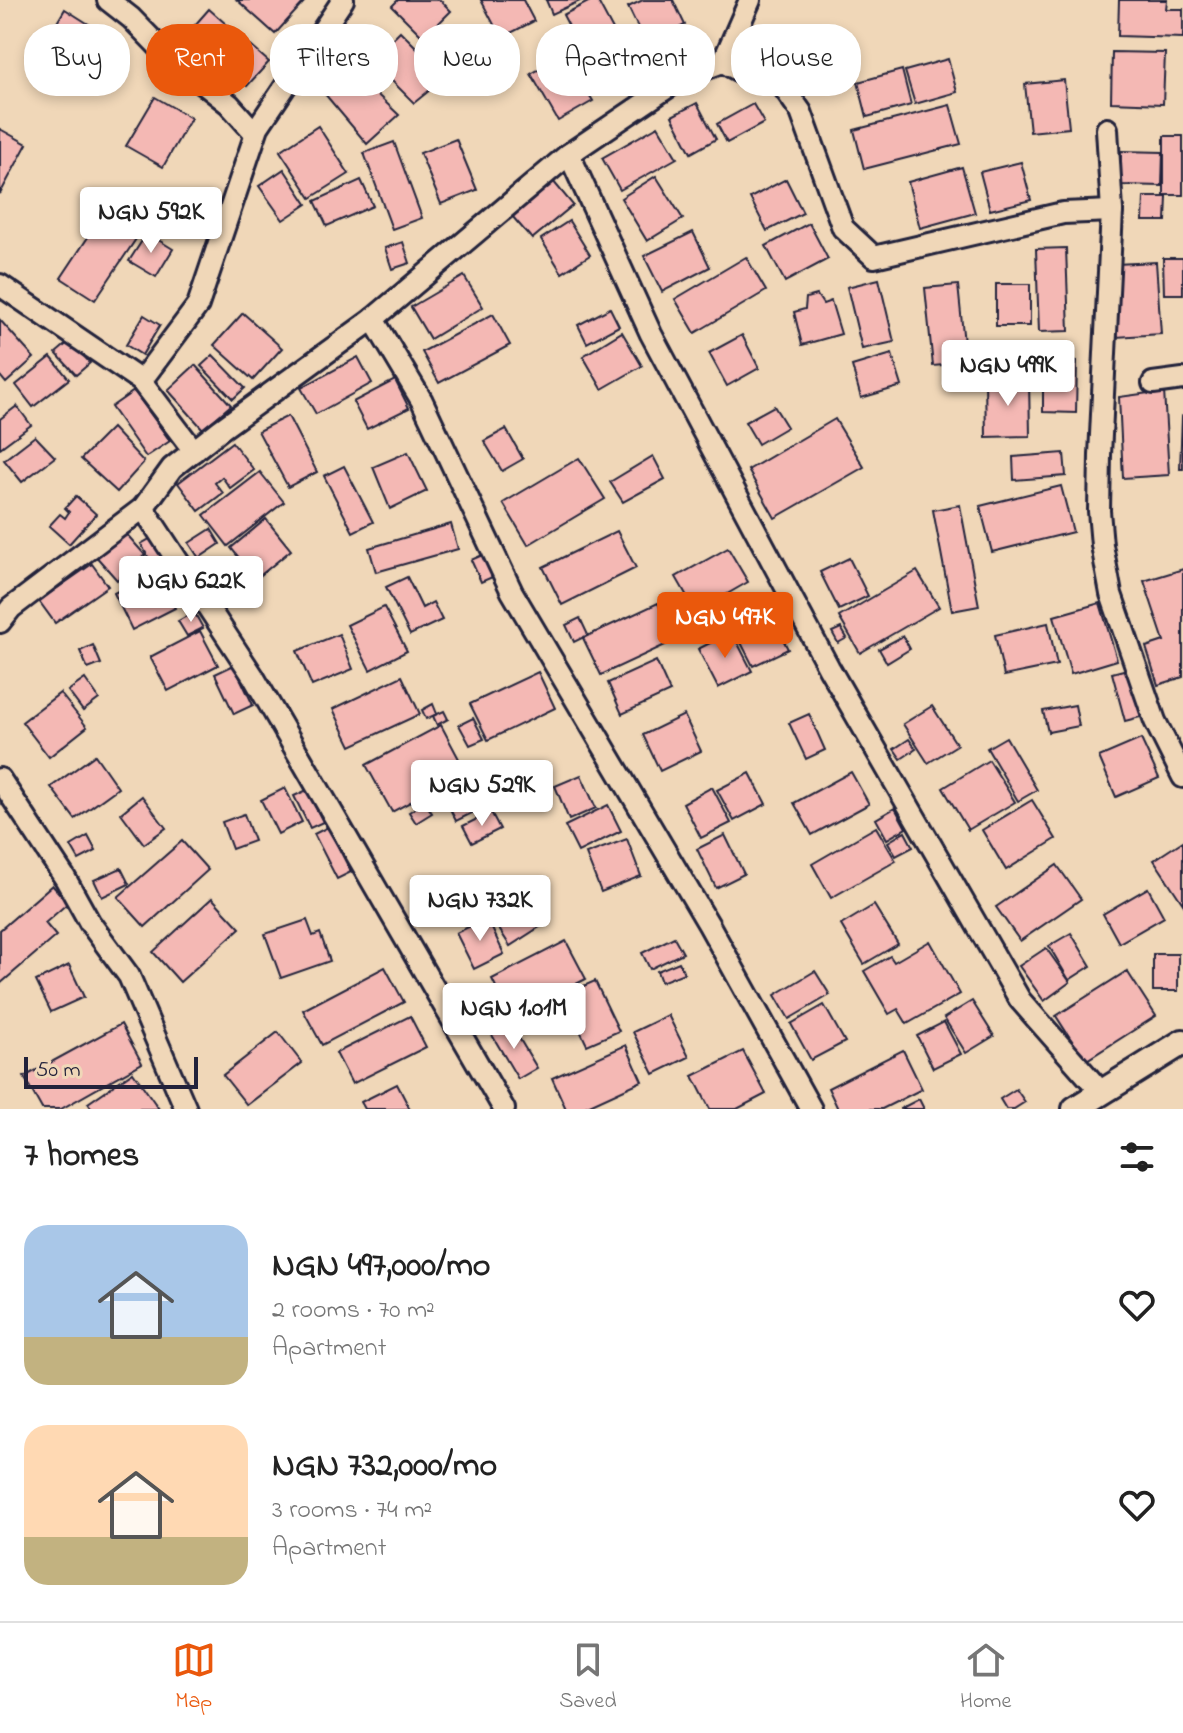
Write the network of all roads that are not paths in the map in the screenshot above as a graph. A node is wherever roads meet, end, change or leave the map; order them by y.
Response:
1 (108, 0) edge
2 (343, 0) edge
3 (750, 0) edge
4 (723, 62) junction
5 (1107, 129) dead end
6 (255, 133) junction
7 (569, 154) junction
8 (1112, 211) junction
9 (0, 285) edge
10 (373, 319) junction
11 (1183, 379) edge
12 (141, 381) junction
13 (1153, 383) dead end
14 (194, 451) junction
15 (143, 508) junction
16 (0, 622) edge
17 (1183, 777) edge
18 (0, 779) edge
19 (1183, 1042) edge
20 (1102, 1093) junction
21 (186, 1109) edge
22 (504, 1109) edge
23 (811, 1109) edge
24 (1075, 1109) edge

1 - 6 street
2 - 6 street
3 - 4 street
4 - 7 street
4 - 8 street
5 - 8 street
6 - 12 street
7 - 10 street
7 - 20 street
8 - 17 street
9 - 12 street
10 - 14 street
10 - 23 street
11 - 13 street
12 - 14 street
14 - 15 street
15 - 16 street
15 - 22 street
18 - 21 street
19 - 20 street
20 - 24 street

